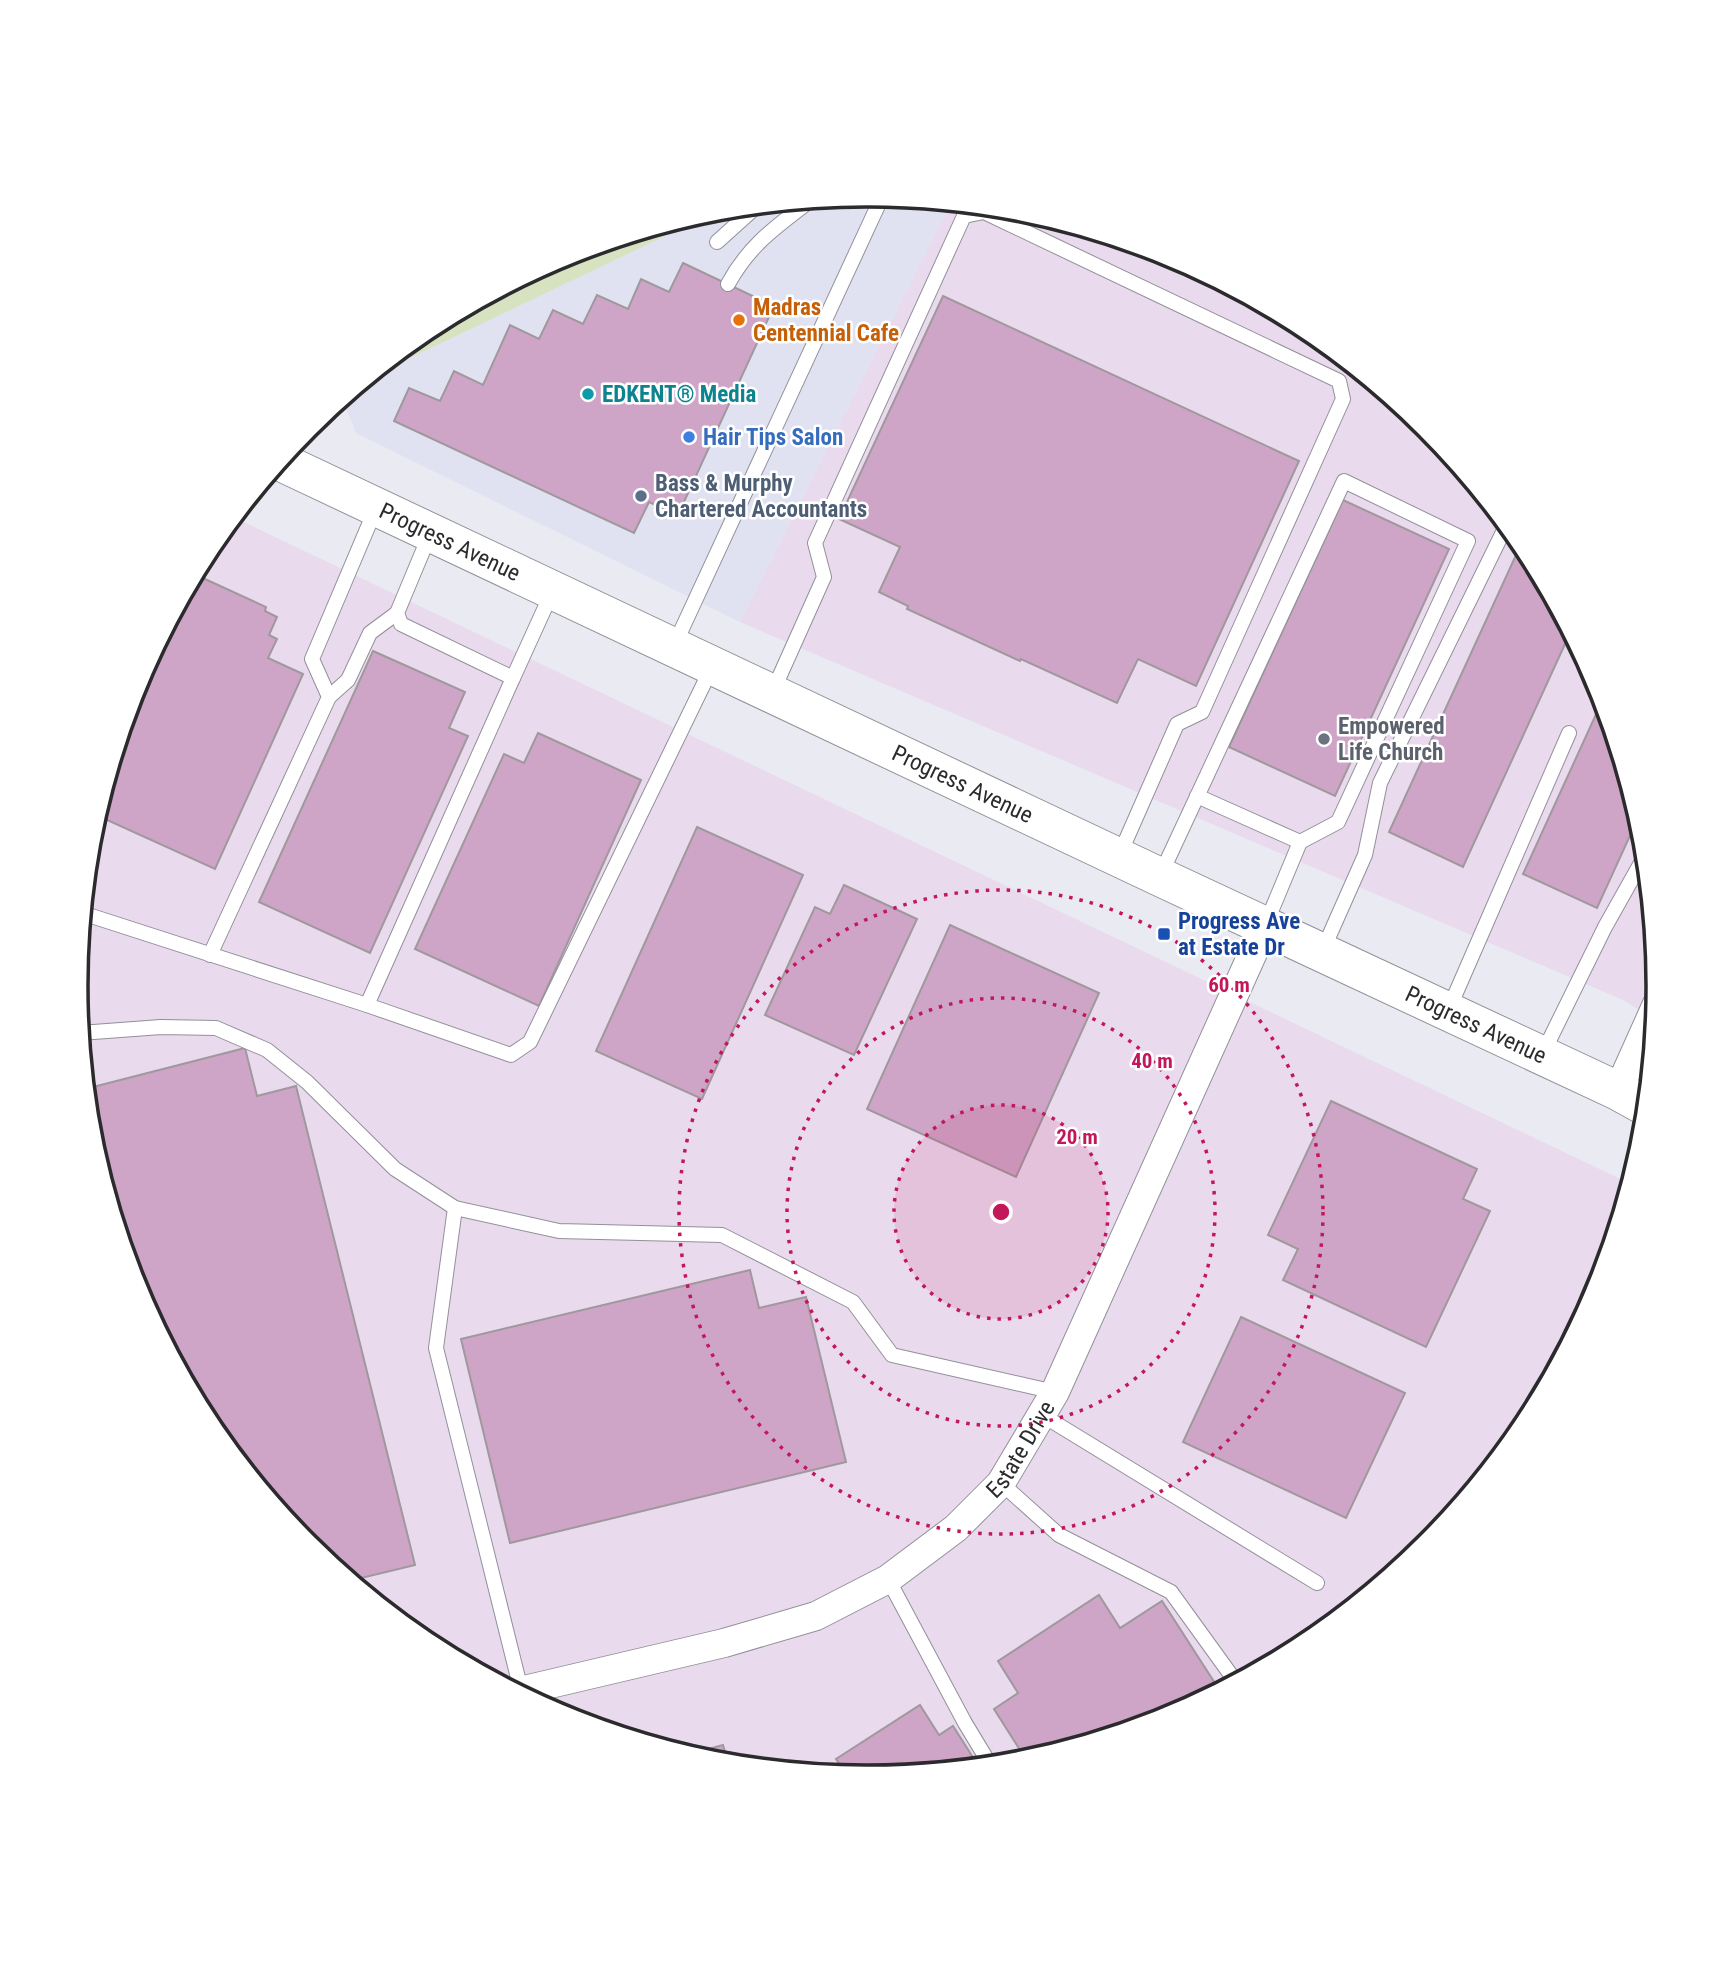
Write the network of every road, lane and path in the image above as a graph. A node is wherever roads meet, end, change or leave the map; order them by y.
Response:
1 (877, 207) edge
2 (797, 211) edge
3 (972, 214) edge
4 (744, 217) edge
5 (998, 219) edge
6 (717, 242) dead end
7 (728, 284) dead end
8 (288, 465) edge
9 (377, 507) junction
10 (431, 533) junction
11 (1502, 535) edge
12 (553, 590) junction
13 (397, 613) junction
14 (674, 648) junction
15 (713, 665) junction
16 (513, 678) junction
17 (772, 694) junction
18 (328, 697) junction
19 (1569, 733) dead end
20 (1198, 796) junction
21 (1300, 842) junction
22 (1118, 858) junction
23 (1637, 869) edge
24 (1160, 877) junction
25 (91, 916) edge
26 (1265, 926) junction
27 (1321, 953) junction
28 (210, 955) junction
29 (367, 1005) junction
30 (1447, 1012) junction
31 (89, 1032) edge
32 (1542, 1056) junction
33 (1643, 1057) edge
34 (1632, 1099) edge
35 (455, 1209) junction
36 (1048, 1404) junction
37 (1001, 1483) junction
38 (888, 1579) junction
39 (1317, 1583) dead end
40 (1232, 1675) edge
41 (516, 1683) edge
42 (528, 1689) edge
43 (985, 1756) edge

1 - 14 lane
2 - 7 lane
3 - 17 lane
4 - 6 lane
5 - 22 lane
8 - 9 main road, Progress Avenue
9 - 10 main road, Progress Avenue
9 - 18 lane
10 - 12 main road, Progress Avenue
10 - 13 lane
11 - 27 lane
12 - 14 main road, Progress Avenue
12 - 16 lane
13 - 16 lane
13 - 18 lane
14 - 15 main road, Progress Avenue
15 - 17 main road, Progress Avenue
15 - 29 lane
16 - 29 lane
17 - 22 main road, Progress Avenue
18 - 28 lane
19 - 30 lane
20 - 21 lane
20 - 21 lane
20 - 24 lane
21 - 26 lane
22 - 24 main road, Progress Avenue
23 - 32 lane
24 - 26 main road, Progress Avenue
25 - 28 lane
26 - 27 main road, Progress Avenue
26 - 36 street, Estate Drive
27 - 30 main road, Progress Avenue
28 - 29 lane
30 - 32 main road, Progress Avenue
31 - 35 lane
32 - 34 main road, Progress Avenue
33 - 34 street
35 - 36 lane
35 - 41 lane
36 - 37 street, Estate Drive
36 - 39 lane
37 - 38 street, Estate Drive
37 - 40 lane
38 - 42 street, Estate Drive
38 - 43 lane

